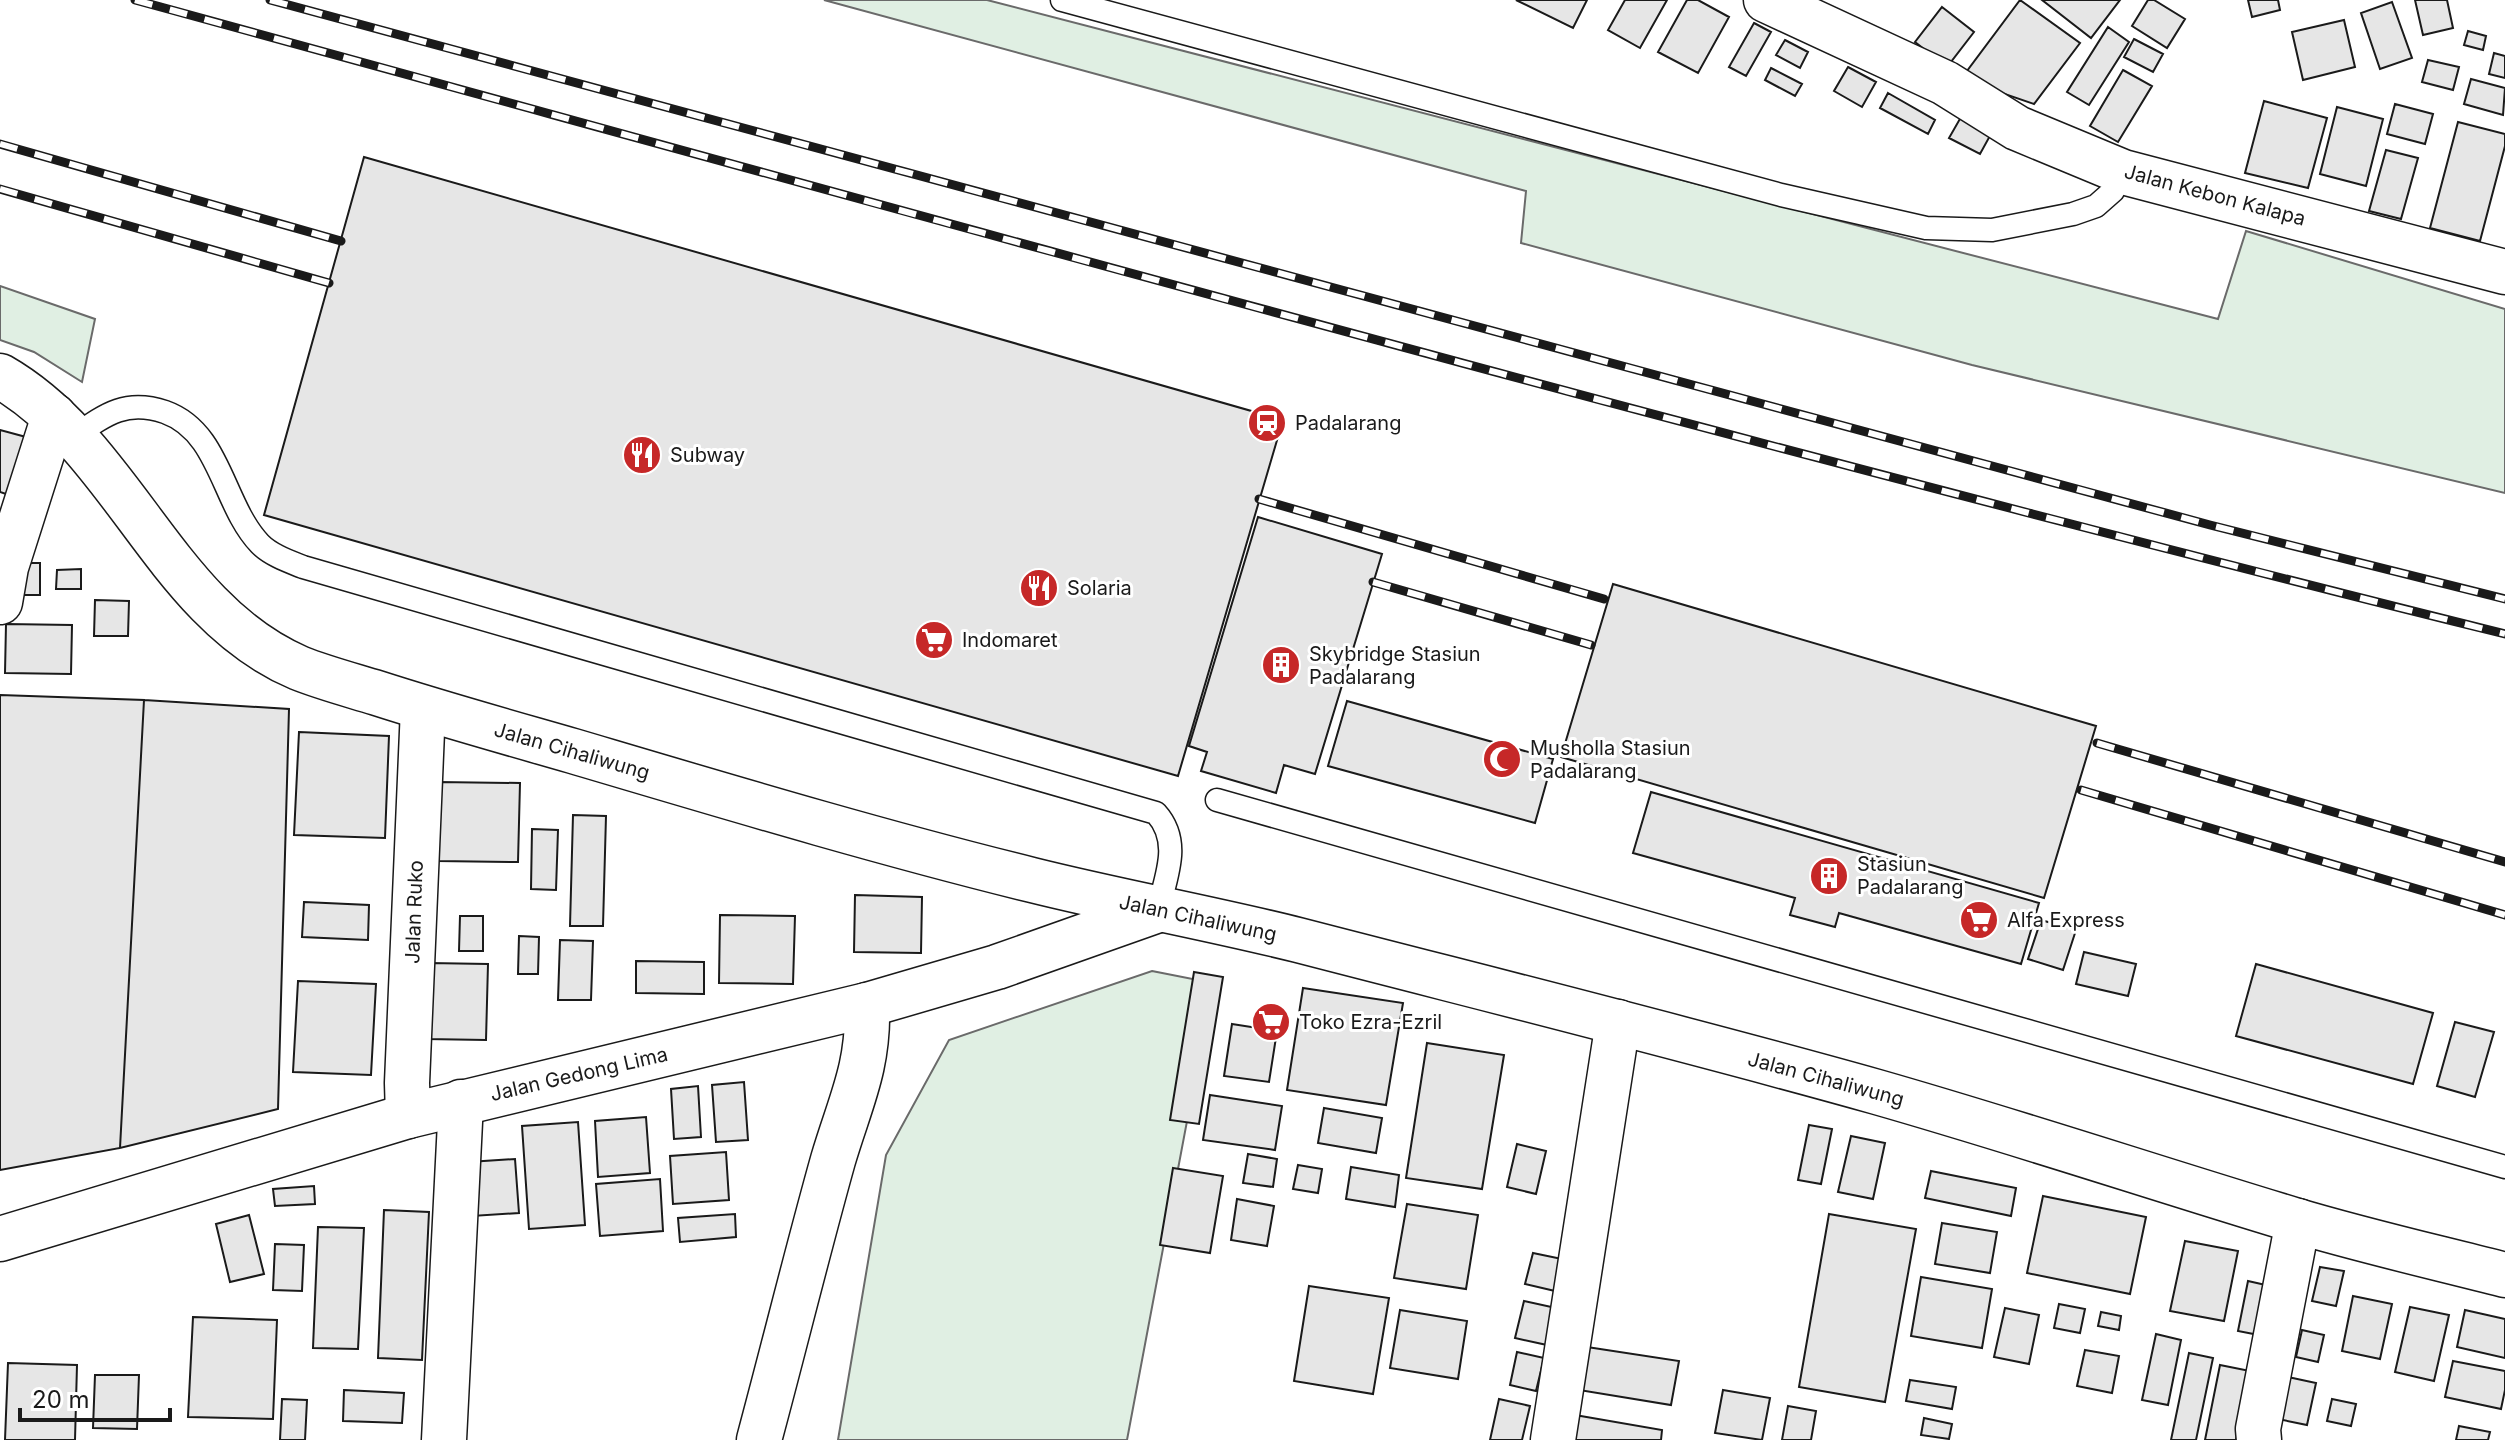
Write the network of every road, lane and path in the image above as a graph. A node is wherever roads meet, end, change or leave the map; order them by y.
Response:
1 (1062, 0) edge
2 (1766, 0) edge
3 (2123, 172) junction
4 (2505, 272) edge
5 (0, 376) edge
6 (65, 426) junction
7 (0, 602) edge
8 (423, 708) junction
9 (1217, 800) dead end
10 (1158, 910) junction
11 (867, 1005) junction
12 (1618, 1022) junction
13 (461, 1102) junction
14 (408, 1116) junction
15 (2505, 1167) edge
16 (2298, 1221) junction
17 (0, 1239) edge
18 (2505, 1275) edge
19 (444, 1440) edge
20 (759, 1440) edge
21 (1553, 1440) edge
22 (2259, 1440) edge

1 - 3 lane
2 - 3 main road, Jalan Kebon Kalapa
3 - 4 main road, Jalan Kebon Kalapa
5 - 6 main road, Jalan Cihaliwung
6 - 7 main road
6 - 8 main road, Jalan Cihaliwung
6 - 10 lane
8 - 10 main road, Jalan Cihaliwung
8 - 14 main road, Jalan Ruko
9 - 15 lane
10 - 11 main road, Jalan Gedong Lima
10 - 12 main road, Jalan Cihaliwung
11 - 13 main road, Jalan Gedong Lima
11 - 20 main road
12 - 16 main road, Jalan Cihaliwung
12 - 21 main road
13 - 14 main road, Jalan Gedong Lima
13 - 19 main road
14 - 17 main road, Jalan Gedong Lima
16 - 18 main road, Jalan Cihaliwung
16 - 22 main road

